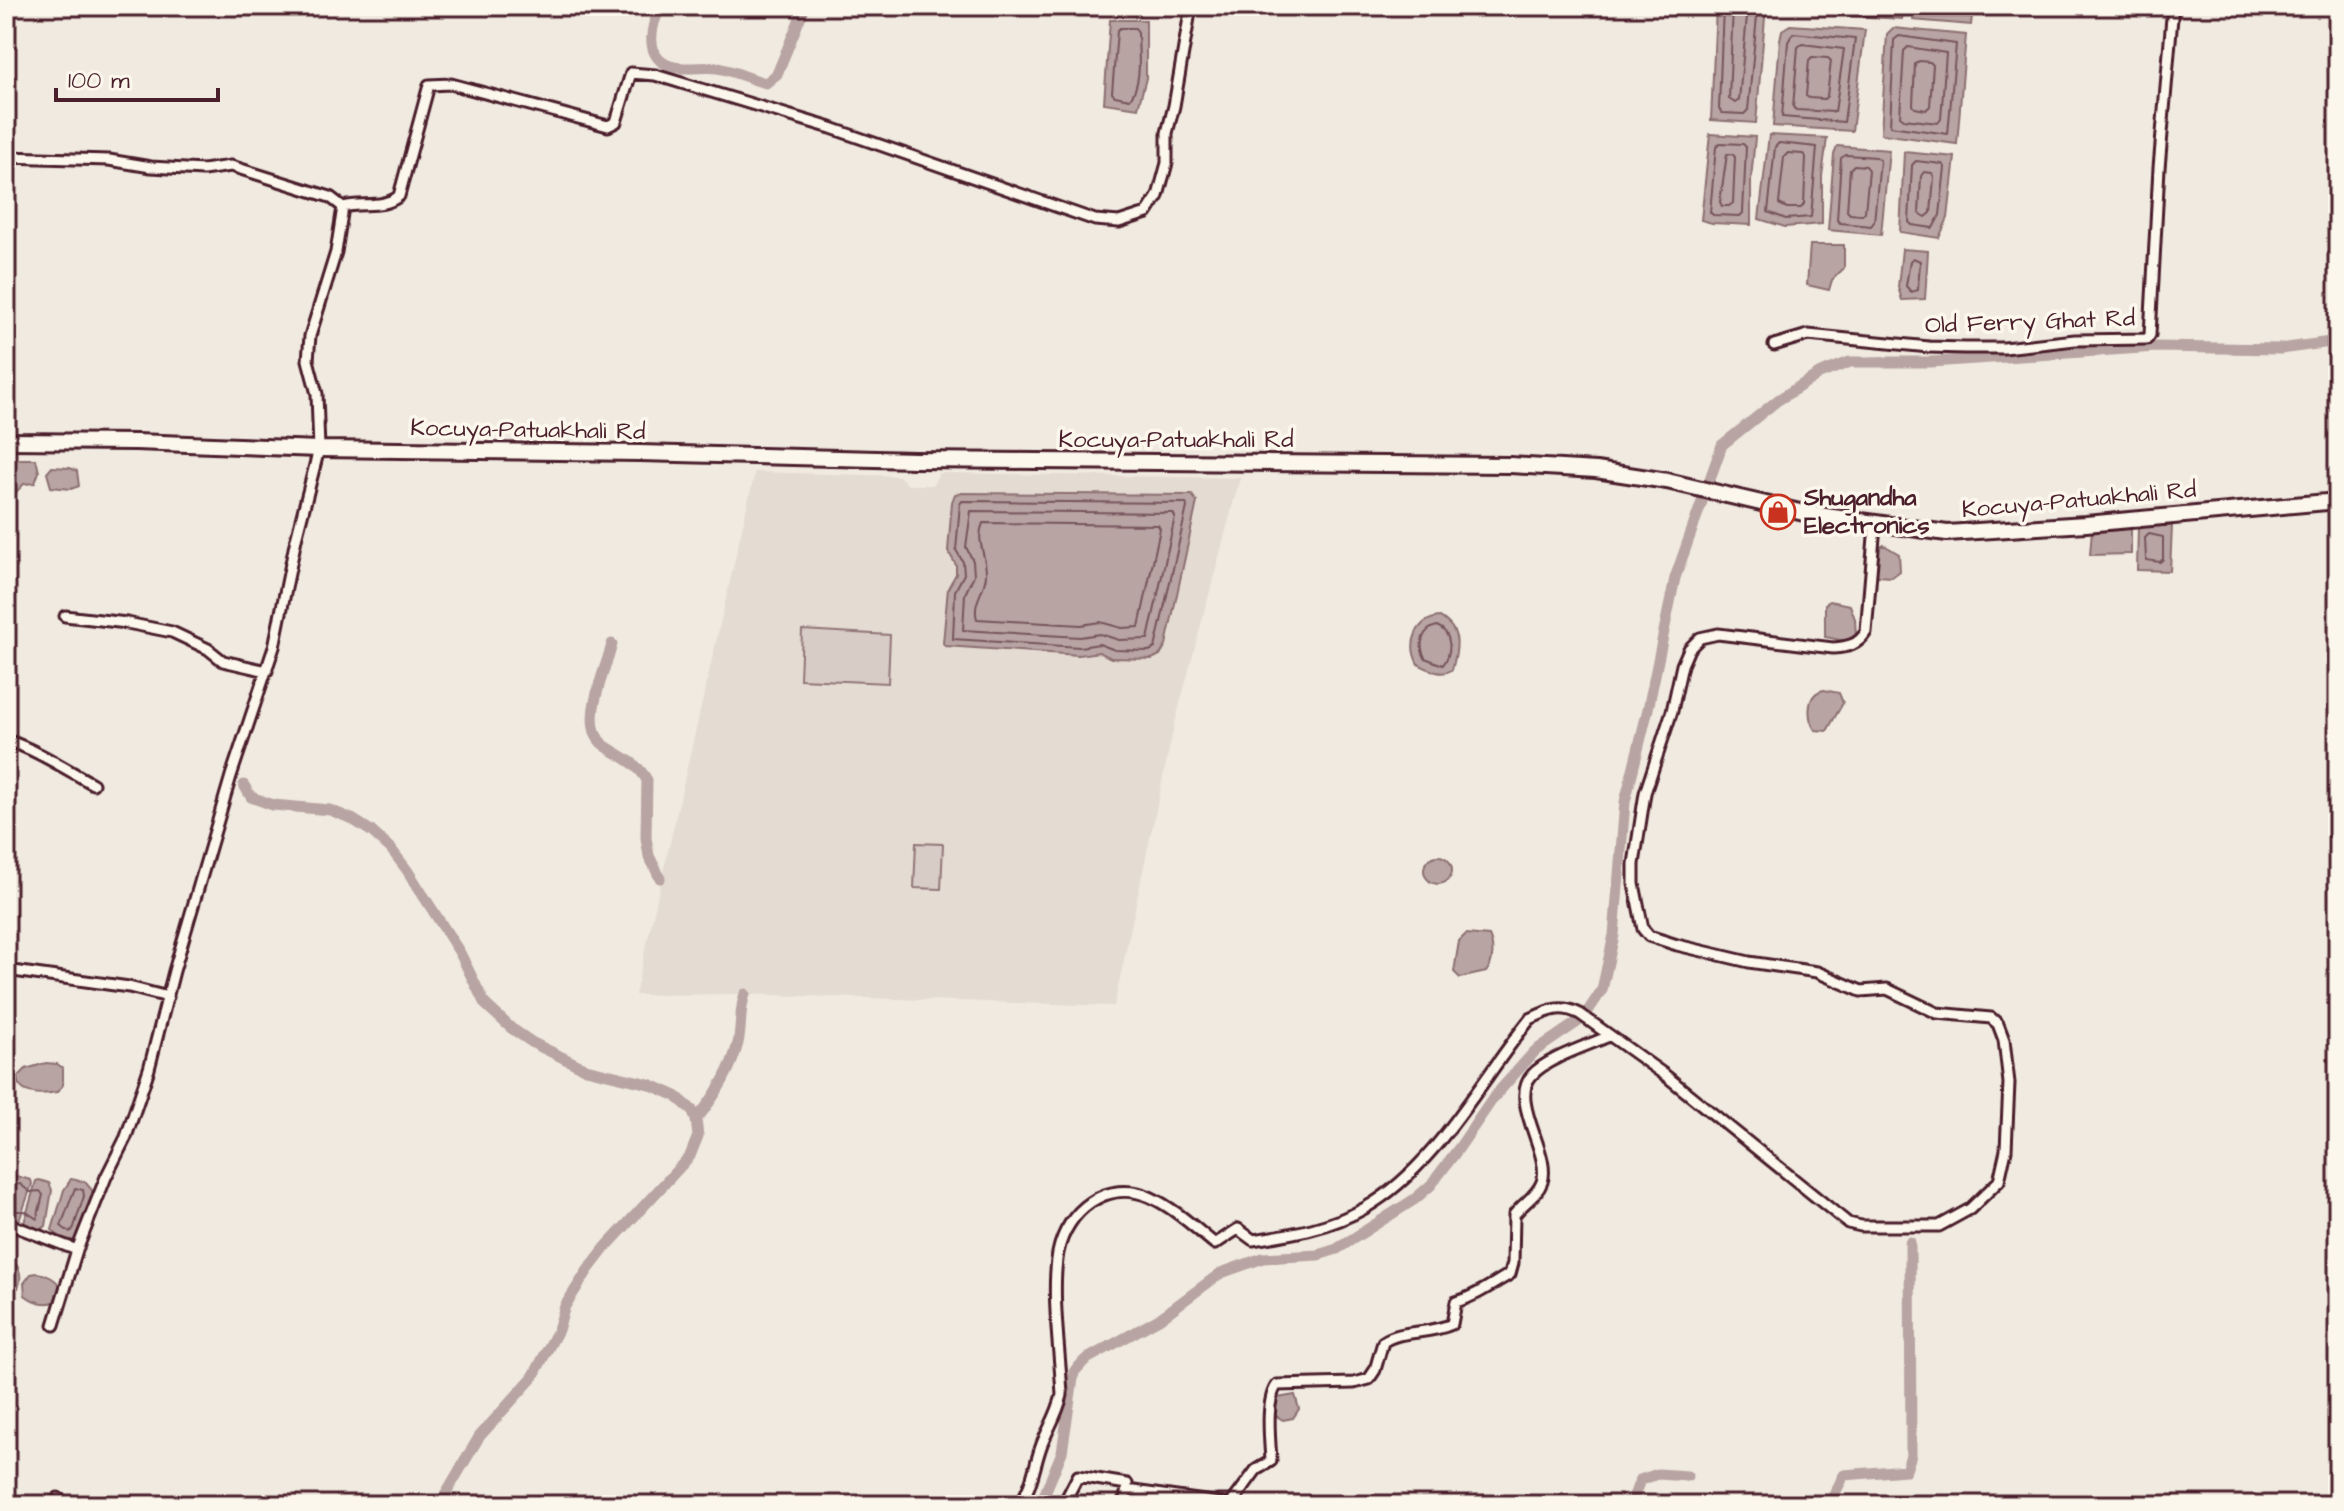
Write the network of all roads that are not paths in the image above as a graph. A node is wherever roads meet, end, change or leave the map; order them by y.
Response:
1 (1191, 6) edge
2 (2173, 6) edge
3 (6, 157) edge
4 (343, 207) junction
5 (1774, 345) dead end
6 (6, 441) edge
7 (319, 449) junction
8 (2338, 501) edge
9 (1875, 525) junction
10 (65, 616) dead end
11 (267, 671) junction
12 (6, 740) edge
13 (93, 784) dead end
14 (6, 970) edge
15 (168, 997) junction
16 (1609, 1036) junction
17 (6, 1223) edge
18 (77, 1250) junction
19 (54, 1325) dead end
20 (1127, 1490) junction
21 (1232, 1504) edge
22 (1019, 1505) edge
23 (1063, 1505) edge
24 (1123, 1505) edge

1 - 4 street
2 - 5 street, Old Ferry Ghat Rd
3 - 4 street
4 - 7 street
6 - 7 main road, Kocuya-Patuakhali Rd
7 - 9 main road, Kocuya-Patuakhali Rd
7 - 11 street
8 - 9 main road, Kocuya-Patuakhali Rd
9 - 16 street
10 - 11 street
11 - 15 street
12 - 13 street
14 - 15 street
15 - 18 street
16 - 21 street
16 - 22 street
17 - 18 street
18 - 19 street
20 - 21 street
20 - 23 street
20 - 24 street

